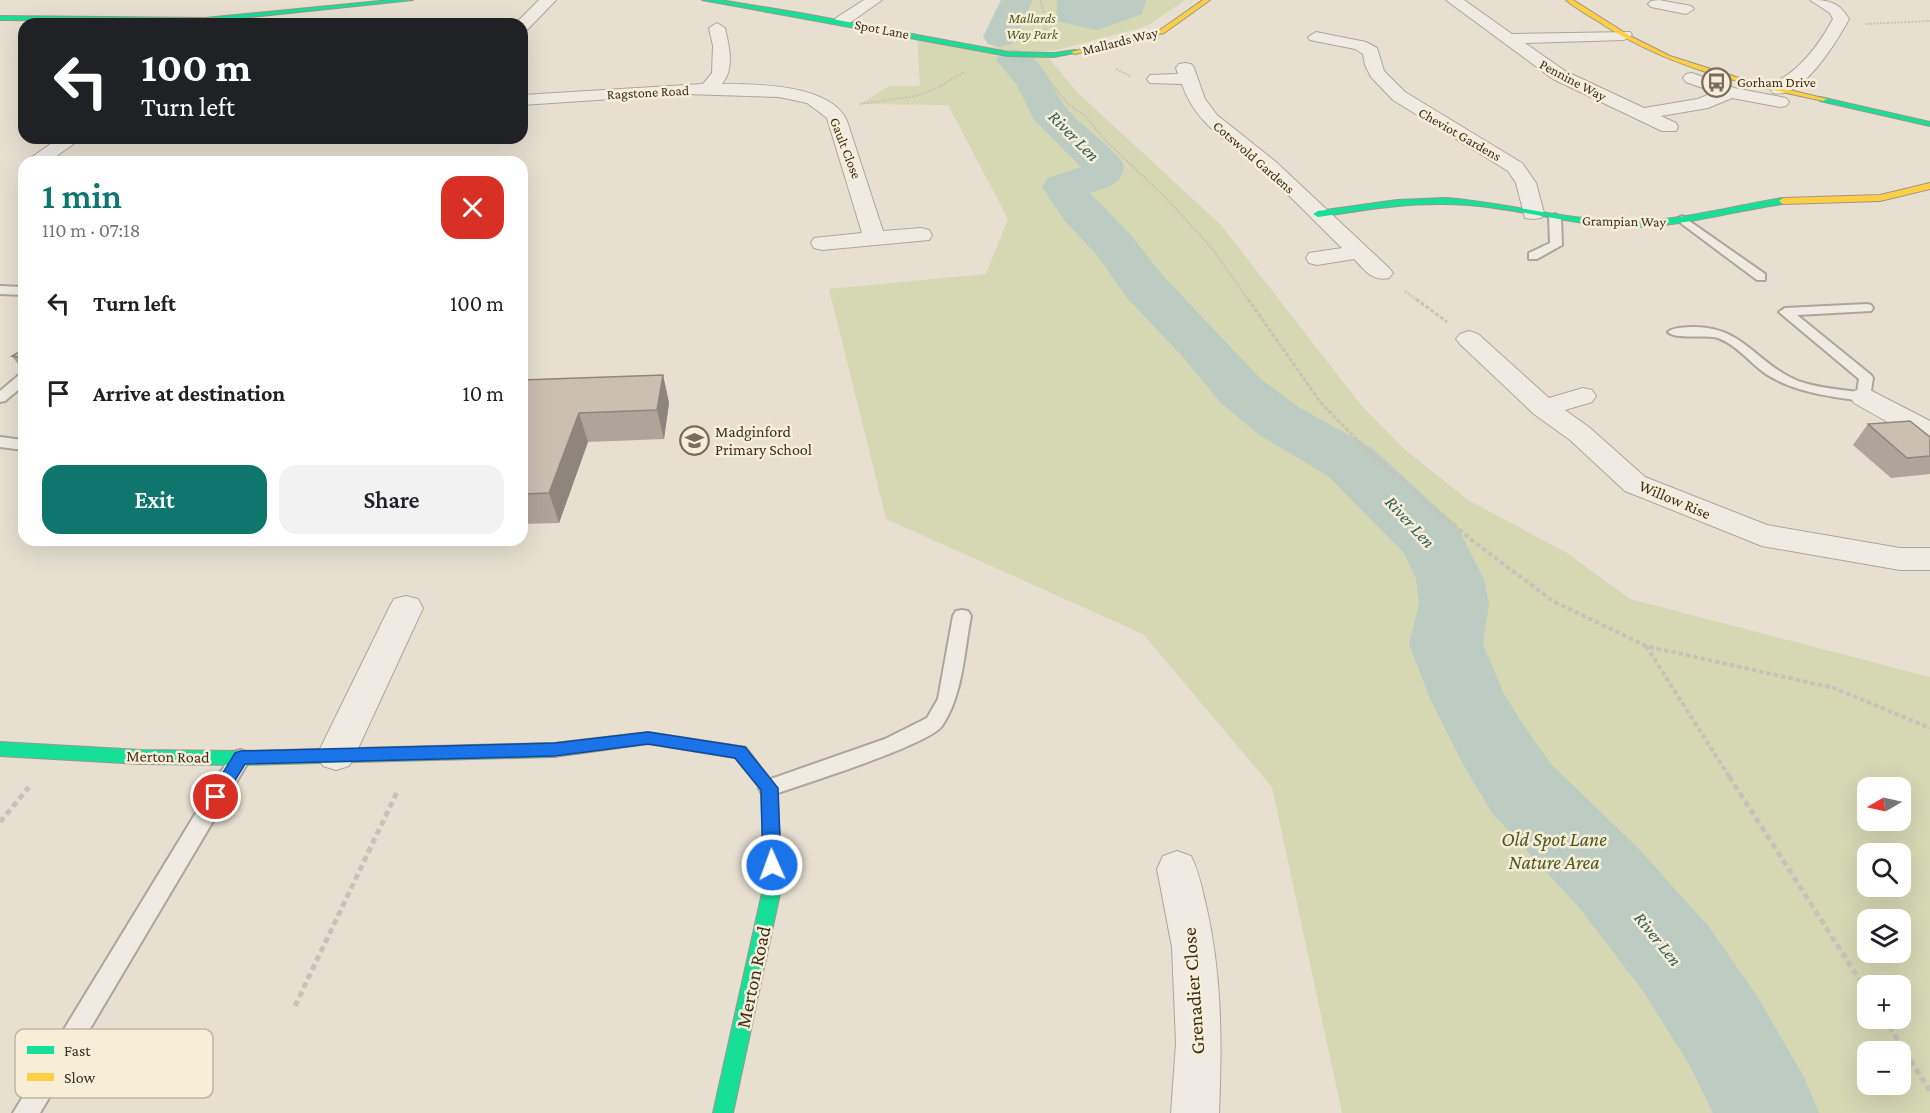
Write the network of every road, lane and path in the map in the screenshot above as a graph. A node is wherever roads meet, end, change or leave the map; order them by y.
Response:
1 (410, 0) edge
2 (548, 0) edge
3 (705, 0) edge
4 (874, 0) edge
5 (1207, 0) edge
6 (1454, 0) edge
7 (1569, 0) edge
8 (1818, 0) edge
9 (1656, 2) edge
10 (1686, 9) dead end
11 (1640, 10) dead end
12 (0, 18) edge
13 (18, 18) edge
14 (226, 18) edge
15 (528, 20) edge
16 (842, 21) junction
17 (1930, 21) edge
18 (1838, 24) junction
19 (717, 28) dead end
20 (1624, 34) junction
21 (1316, 37) dead end
22 (1508, 39) junction
23 (1080, 51) junction
24 (997, 52) junction
25 (1040, 56) junction
26 (1059, 56) joint
27 (1352, 63) dead end
28 (1371, 64) junction
29 (1692, 78) dead end
30 (1156, 79) joint
31 (708, 89) junction
32 (1730, 92) junction
33 (1779, 96) junction
34 (528, 100) edge
35 (828, 108) junction
36 (1642, 114) junction
37 (1930, 124) edge
38 (1669, 127) dead end
39 (63, 144) edge
40 (44, 156) edge
41 (1930, 186) edge
42 (1533, 213) junction
43 (1318, 214) junction
44 (1555, 217) junction
45 (1682, 219) junction
46 (921, 235) dead end
47 (874, 239) junction
48 (822, 243) dead end
49 (1357, 252) junction
50 (1533, 256) dead end
51 (1317, 258) dead end
52 (1381, 273) joint
53 (1761, 277) dead end
54 (0, 290) edge
55 (18, 291) edge
56 (1867, 308) dead end
57 (1675, 332) dead end
58 (1469, 339) joint
59 (18, 383) edge
60 (1583, 396) dead end
61 (1863, 397) junction
62 (0, 398) edge
63 (1544, 408) junction
64 (1930, 430) edge
65 (0, 442) edge
66 (18, 444) edge
67 (1930, 559) edge
68 (406, 608) dead end
69 (962, 616) dead end
70 (1646, 646) junction
71 (1930, 728) edge
72 (0, 749) edge
73 (395, 753) junction
74 (336, 755) junction
75 (240, 758) junction
76 (769, 788) junction
77 (1177, 869) dead end
78 (1857, 976) edge
79 (295, 1006) dead end
80 (77, 1029) edge
81 (1891, 1029) edge
82 (1930, 1090) edge
83 (35, 1098) edge
84 (26, 1113) edge
85 (723, 1113) edge
86 (1196, 1113) edge

1 - 14 street
2 - 15 street
3 - 16 street, Spot Lane
4 - 16 street
5 - 23 street, Mallards Way
6 - 22 street, Pennine Way
7 - 20 street
8 - 18 street
9 - 10 street
9 - 11 street
12 - 13 street
16 - 24 street, Spot Lane
17 - 18 path
18 - 33 street
19 - 31 street, Ragstone Road
20 - 22 street, Pennine Way
20 - 33 street
21 - 28 street, Cheviot Gardens
22 - 36 street, Pennine Way
23 - 26 street, Mallards Way
23 - 30 path
24 - 25 street, Spot Lane
24 - 35 path
25 - 26 street, Spot Lane
25 - 70 path
27 - 28 street
28 - 42 street, Cheviot Gardens
29 - 32 street
30 - 43 street, Cotswold Gardens
31 - 34 street, Ragstone Road
31 - 35 street, Gault Close
32 - 33 street
32 - 36 street
33 - 37 street
35 - 47 street, Gault Close
36 - 38 street, Pennine Way
39 - 40 street
41 - 45 street, Grampian Way
42 - 43 street, Grampian Way
42 - 44 street, Grampian Way
43 - 49 street, Cotswold Gardens
44 - 45 street, Grampian Way
44 - 50 lane
45 - 53 lane
46 - 47 street
47 - 48 street
49 - 51 street
49 - 52 street, Cotswold Gardens
52 - 58 path
54 - 55 lane
56 - 61 lane
57 - 61 lane
58 - 63 street, Willow Rise
59 - 62 lane
60 - 63 street
61 - 64 street
63 - 67 street, Willow Rise
65 - 66 lane
68 - 74 street
69 - 76 lane
70 - 71 path
70 - 78 path
72 - 75 street, Merton Road
73 - 74 street, Merton Road
73 - 76 street, Merton Road
73 - 79 path
74 - 75 street, Merton Road
75 - 80 lane
76 - 85 street, Merton Road
77 - 86 street, Grenadier Close
81 - 82 path
83 - 84 lane

